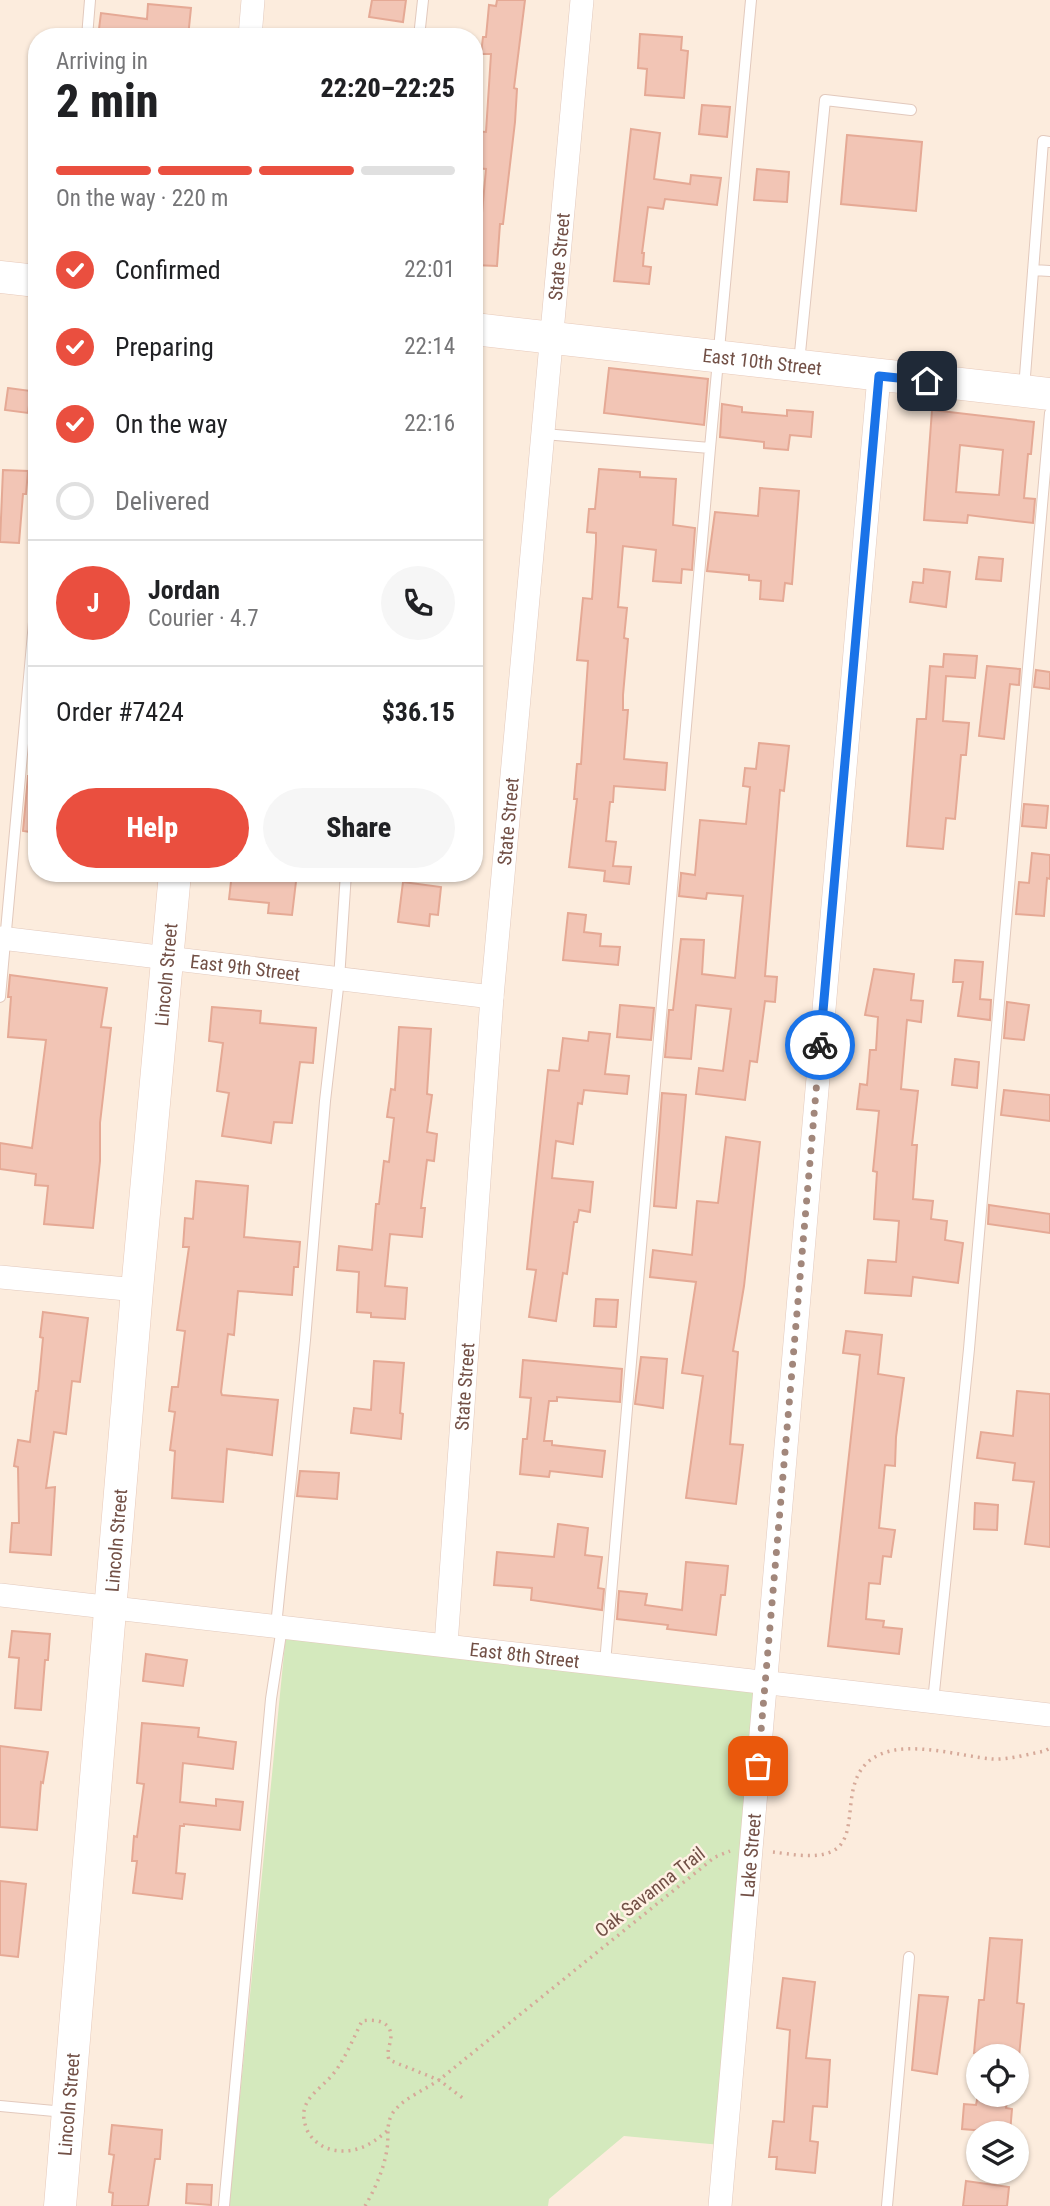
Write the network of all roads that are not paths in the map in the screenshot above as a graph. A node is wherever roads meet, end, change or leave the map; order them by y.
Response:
1 (90, 0) edge
2 (253, 0) edge
3 (423, 0) edge
4 (582, 0) edge
5 (751, 0) edge
6 (88, 28) edge
7 (251, 28) edge
8 (420, 28) edge
9 (911, 110) dead end
10 (1050, 142) edge
11 (1038, 207) junction
12 (1050, 208) edge
13 (1032, 270) junction
14 (1050, 271) edge
15 (0, 277) edge
16 (28, 280) edge
17 (483, 330) edge
18 (553, 336) junction
19 (719, 356) junction
20 (799, 366) junction
21 (879, 376) junction
22 (1037, 393) edge
23 (1050, 413) edge
24 (544, 433) junction
25 (709, 448) junction
26 (28, 684) edge
27 (174, 882) edge
28 (345, 882) edge
29 (3, 938) edge
30 (167, 958) junction
31 (339, 979) junction
32 (0, 997) edge
33 (492, 997) junction
34 (0, 1277) edge
35 (137, 1290) junction
36 (0, 1595) edge
37 (111, 1608) junction
38 (279, 1626) junction
39 (446, 1645) junction
40 (604, 1663) junction
41 (765, 1683) junction
42 (933, 1702) junction
43 (1050, 1715) edge
44 (909, 1957) dead end
45 (0, 2106) edge
46 (68, 2112) junction
47 (60, 2206) edge
48 (224, 2206) edge
49 (720, 2206) edge
50 (887, 2206) edge

1 - 6 lane
2 - 7 street
3 - 8 lane
4 - 18 street, State Street
5 - 19 lane
9 - 20 lane
10 - 11 lane
11 - 12 lane
11 - 13 lane
13 - 14 lane
13 - 22 lane
15 - 16 main road
17 - 18 main road, East 10th Street
18 - 19 main road, East 10th Street
18 - 24 street, State Street
19 - 20 main road, East 10th Street
19 - 25 lane
20 - 21 main road, East 10th Street
21 - 22 main road, East 10th Street
21 - 41 street, Lake Street
23 - 42 lane
24 - 25 lane
24 - 33 street, State Street
25 - 40 lane
26 - 29 lane
27 - 30 main road, Lincoln Street
28 - 31 lane
29 - 30 street, East 9th Street
29 - 32 lane
30 - 31 street, East 9th Street
30 - 35 main road, Lincoln Street
31 - 33 street, East 9th Street
31 - 38 lane
33 - 39 street, State Street
34 - 35 street
35 - 37 main road, Lincoln Street
36 - 37 street, East 8th Street
37 - 38 street, East 8th Street
37 - 46 main road, Lincoln Street
38 - 39 street, East 8th Street
38 - 48 lane
39 - 40 street, East 8th Street
40 - 41 street, East 8th Street
41 - 42 street, East 8th Street
41 - 49 street, Lake Street
42 - 43 street, East 8th Street
44 - 50 lane
45 - 46 lane
46 - 47 main road, Lincoln Street

